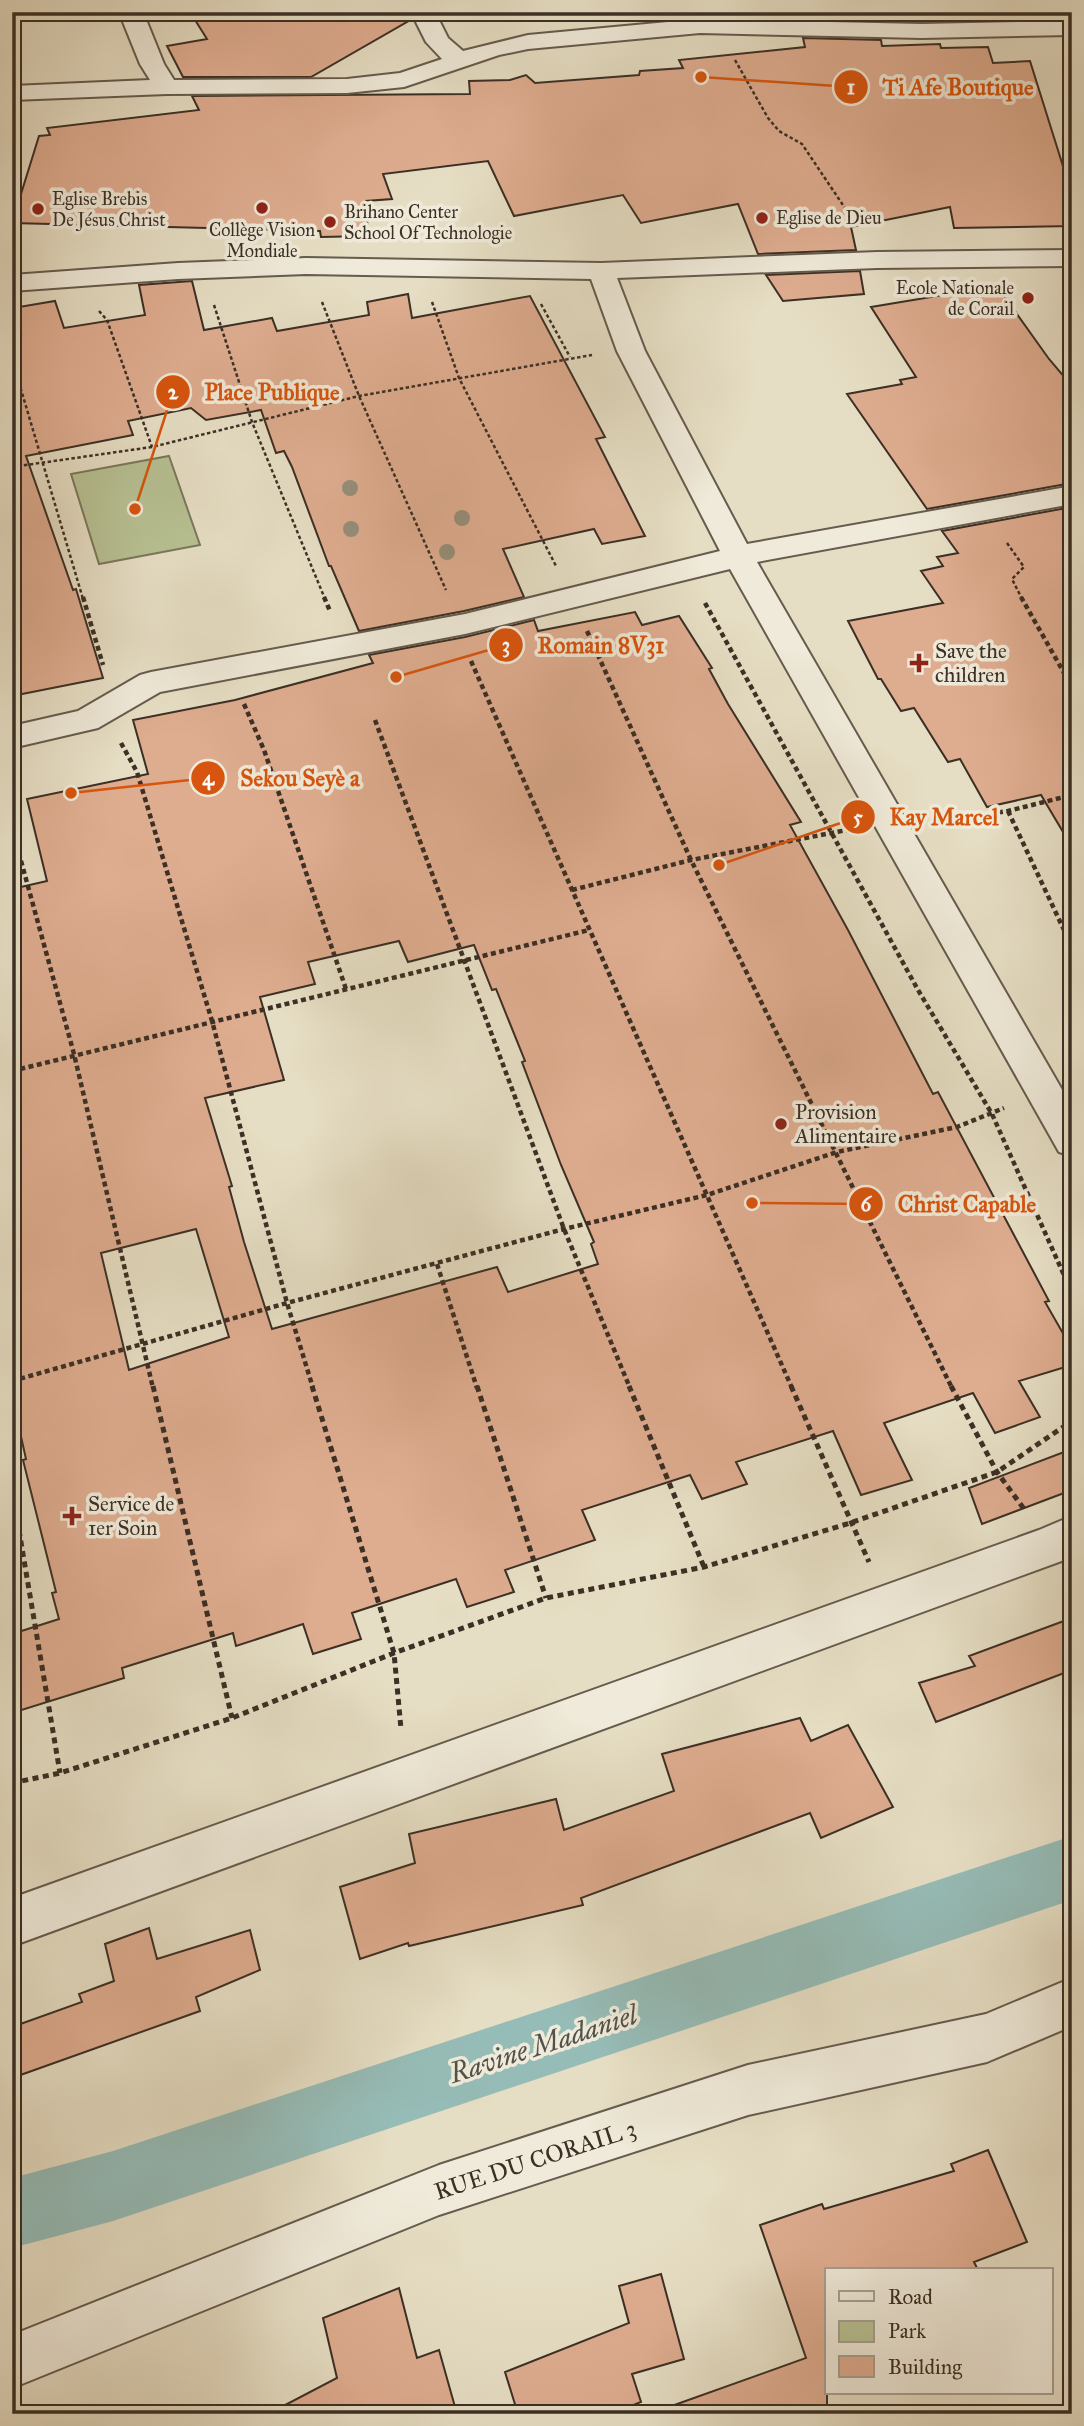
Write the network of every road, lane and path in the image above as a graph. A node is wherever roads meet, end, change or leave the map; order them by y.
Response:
1 (131, 12) edge
2 (424, 12) edge
3 (830, 21) edge
4 (923, 21) edge
5 (706, 22) edge
6 (1072, 28) edge
7 (459, 61) junction
8 (167, 87) junction
9 (12, 93) edge
10 (1072, 258) edge
11 (877, 260) junction
12 (306, 266) junction
13 (178, 271) junction
14 (601, 271) junction
15 (96, 279) junction
16 (12, 283) edge
17 (431, 298) dead end
18 (631, 351) junction
19 (12, 359) edge
20 (459, 378) junction
21 (359, 396) junction
22 (252, 422) junction
23 (152, 447) junction
24 (43, 463) junction
25 (12, 467) edge
26 (1072, 495) edge
27 (984, 511) junction
28 (738, 556) junction
29 (687, 571) junction
30 (572, 596) junction
31 (461, 625) junction
32 (343, 648) junction
33 (228, 668) junction
34 (1072, 687) edge
35 (115, 702) junction
36 (375, 720) dead end
37 (12, 737) edge
38 (1072, 795) edge
39 (1009, 811) junction
40 (12, 828) edge
41 (894, 828) junction
42 (831, 831) junction
43 (691, 860) junction
44 (571, 890) junction
45 (589, 930) junction
46 (1072, 947) edge
47 (462, 960) junction
48 (346, 989) junction
49 (212, 1021) junction
50 (74, 1054) junction
51 (12, 1071) edge
52 (957, 1127) dead end
53 (1072, 1140) edge
54 (837, 1152) junction
55 (707, 1195) junction
56 (564, 1229) junction
57 (437, 1264) junction
58 (1072, 1293) edge
59 (287, 1303) junction
60 (144, 1345) junction
61 (12, 1381) edge
62 (1072, 1421) edge
63 (997, 1472) junction
64 (12, 1489) edge
65 (850, 1523) junction
66 (1062, 1540) edge
67 (704, 1567) junction
68 (546, 1598) junction
69 (888, 1605) junction
70 (394, 1653) junction
71 (232, 1718) junction
72 (60, 1773) junction
73 (405, 1779) junction
74 (12, 1783) edge
75 (12, 1922) edge
76 (1072, 2002) edge
77 (12, 2362) edge

1 - 8 street
2 - 7 street
3 - 4 street
3 - 5 street
4 - 6 street
5 - 7 street
5 - 11 path
7 - 8 street
8 - 9 street
10 - 11 street
11 - 14 street
12 - 13 street
12 - 14 street
12 - 21 path
13 - 15 street
13 - 22 path
14 - 18 street
15 - 16 street
15 - 23 path
17 - 20 path
18 - 20 path
18 - 28 street
19 - 24 path
20 - 21 path
20 - 30 path
21 - 22 path
21 - 31 path
22 - 23 path
22 - 32 path
23 - 24 path
24 - 25 path
24 - 35 path
26 - 27 street
27 - 28 street
27 - 34 path
28 - 29 street
28 - 41 street
29 - 30 street
29 - 42 path
30 - 31 street
30 - 43 path
31 - 32 street
31 - 44 path
32 - 33 street
33 - 35 street
33 - 48 path
35 - 37 street
35 - 49 path
36 - 47 path
38 - 39 path
39 - 41 path
39 - 46 path
40 - 50 path
41 - 42 path
41 - 53 street
42 - 43 path
42 - 58 path
43 - 44 path
43 - 54 path
44 - 45 path
45 - 47 path
45 - 55 path
47 - 48 path
47 - 56 path
48 - 49 path
49 - 50 path
49 - 59 path
50 - 51 path
50 - 60 path
52 - 54 path
54 - 55 path
54 - 63 path
55 - 56 path
55 - 65 path
56 - 57 path
56 - 67 path
57 - 59 path
57 - 68 path
59 - 60 path
59 - 70 path
60 - 61 path
60 - 71 path
62 - 63 path
63 - 65 path
63 - 66 path
64 - 72 path
65 - 67 path
65 - 69 path
66 - 69 street
67 - 68 path
68 - 70 path
69 - 73 street
70 - 71 path
70 - 73 path
71 - 72 path
72 - 74 path
73 - 75 street
76 - 77 street, RUE DU CORAIL 3

